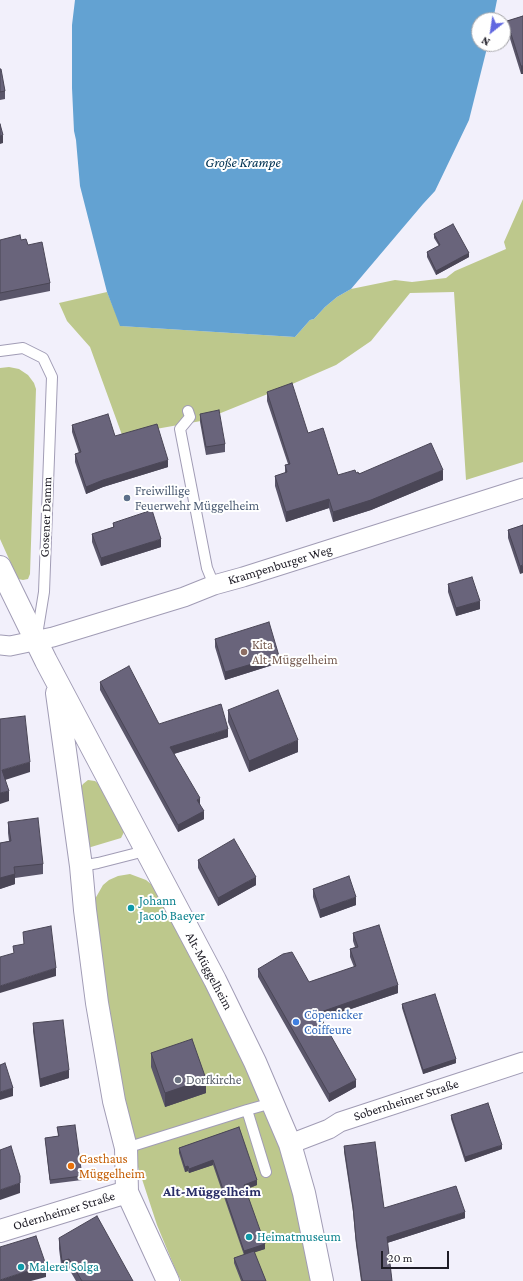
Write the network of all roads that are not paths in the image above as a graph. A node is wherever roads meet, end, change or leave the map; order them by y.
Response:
1 (0, 350) edge
2 (192, 414) dead end
3 (523, 488) edge
4 (0, 568) edge
5 (214, 585) junction
6 (37, 641) junction
7 (0, 645) edge
8 (55, 678) junction
9 (145, 850) junction
10 (81, 866) junction
11 (523, 1062) edge
12 (272, 1103) junction
13 (247, 1110) junction
14 (290, 1144) junction
15 (126, 1148) junction
16 (266, 1172) dead end
17 (127, 1192) junction
18 (0, 1231) edge
19 (168, 1281) edge
20 (322, 1281) edge

1 - 6 lane, Gosener Damm
2 - 5 lane
3 - 5 street, Krampenburger Weg
4 - 6 main road
5 - 6 street, Krampenburger Weg
6 - 7 street, Krampenburger Weg
6 - 8 main road, Alt-Müggelheim
8 - 9 main road, Alt-Müggelheim
8 - 10 main road, Alt-Müggelheim
9 - 10 lane
9 - 12 main road, Alt-Müggelheim
10 - 15 main road, Alt-Müggelheim
11 - 14 street, Sobernheimer Straße
12 - 13 lane
12 - 14 main road, Alt-Müggelheim
13 - 15 lane
13 - 16 lane
14 - 20 main road, Alt-Müggelheim
15 - 17 main road, Alt-Müggelheim
17 - 18 main road, Odernheimer Straße
17 - 19 main road, Alt-Müggelheim

